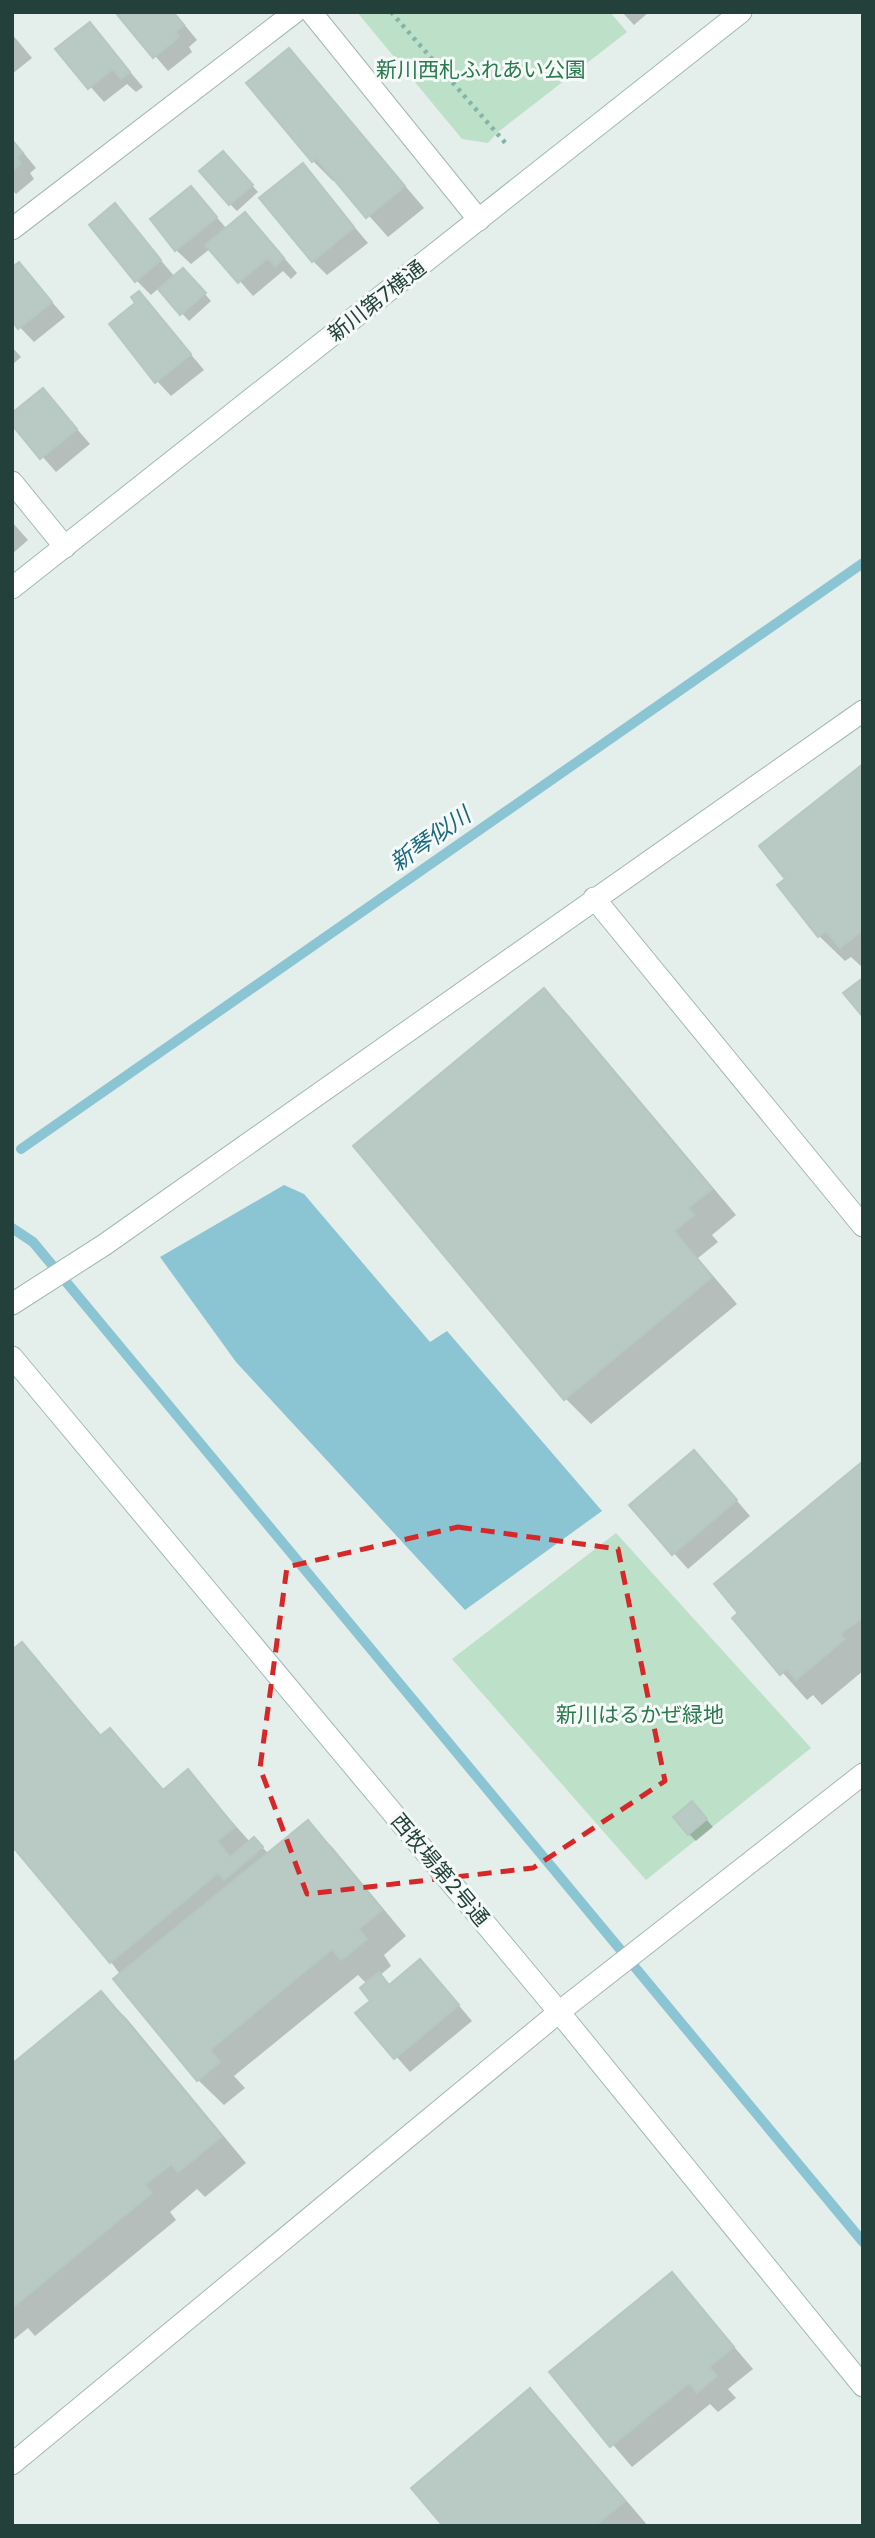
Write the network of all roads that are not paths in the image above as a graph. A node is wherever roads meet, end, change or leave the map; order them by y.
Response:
1 (295, 12) edge
2 (311, 12) edge
3 (741, 12) edge
4 (479, 220) junction
5 (12, 229) edge
6 (12, 482) edge
7 (65, 547) junction
8 (12, 588) edge
9 (863, 712) edge
10 (594, 898) junction
11 (863, 1226) edge
12 (12, 1304) edge
13 (12, 1357) edge
14 (863, 1774) edge
15 (559, 2012) junction
16 (863, 2386) edge
17 (12, 2464) edge

1 - 5 street
2 - 4 street
3 - 4 street, 新川第7横通
4 - 7 street, 新川第7横通
6 - 7 street
7 - 8 street, 新川第7横通
9 - 10 street
10 - 11 street
10 - 12 street
13 - 15 street, 西牧場第2号通
14 - 15 street
15 - 16 street, 西牧場第2号通
15 - 17 street

